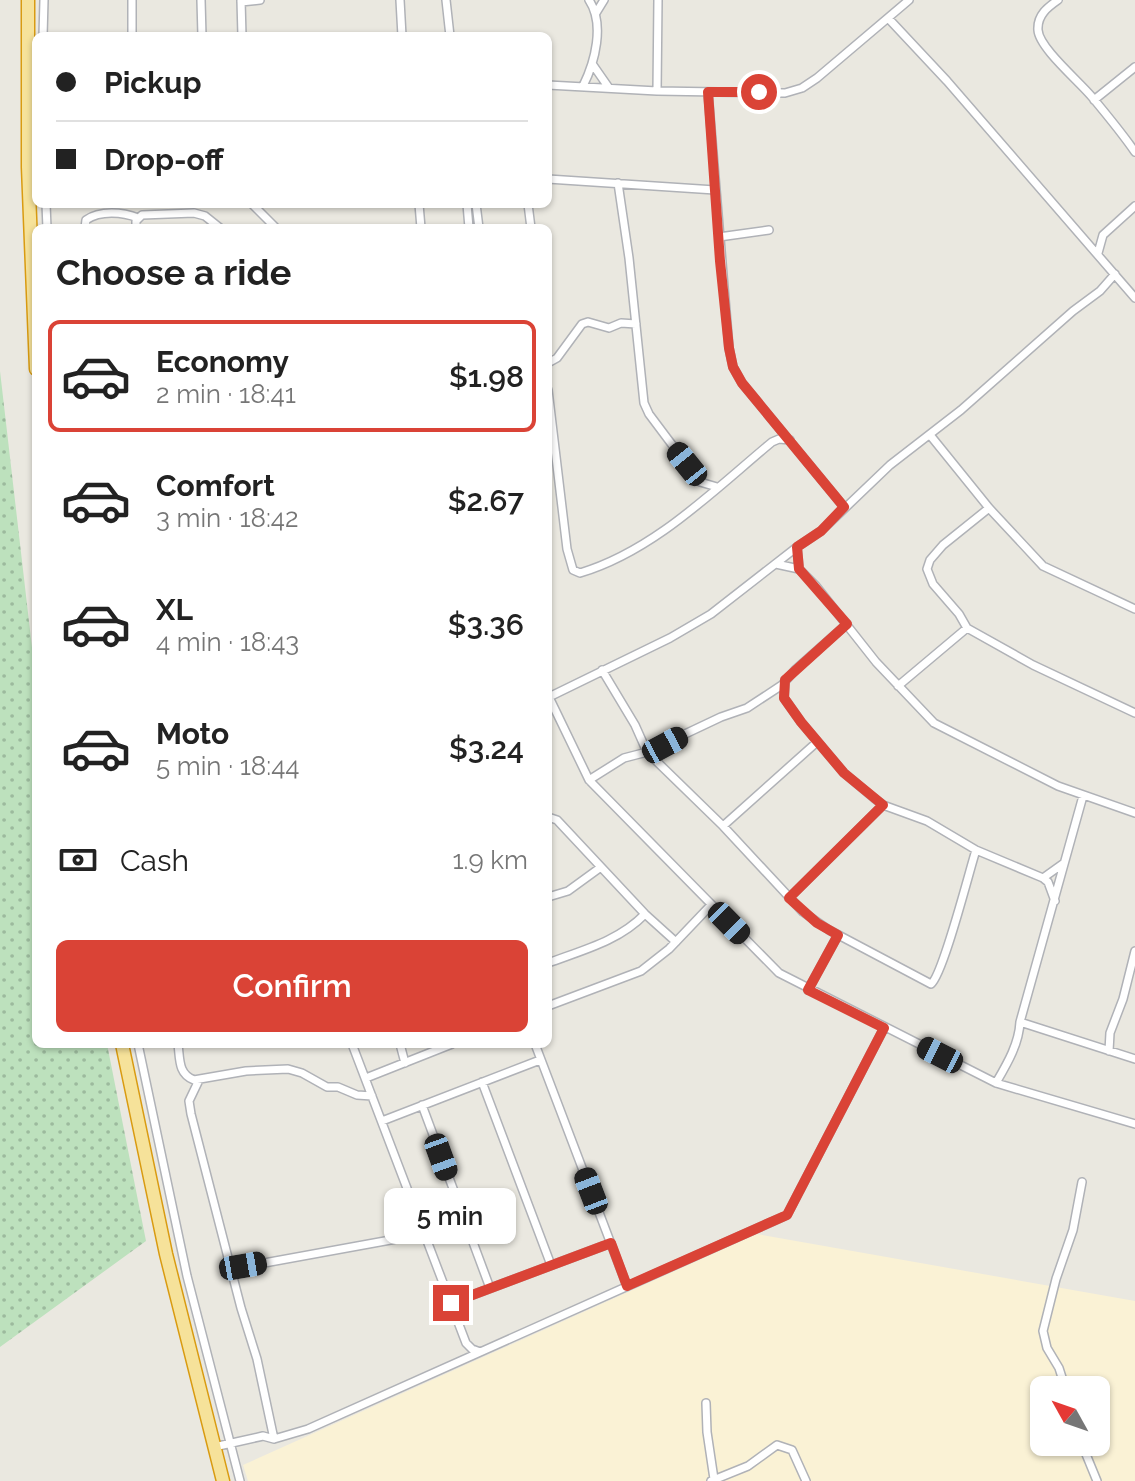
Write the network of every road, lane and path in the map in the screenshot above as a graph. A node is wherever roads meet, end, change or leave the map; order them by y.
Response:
1 (28, 0) edge
2 (44, 0) edge
3 (132, 0) edge
4 (201, 0) edge
5 (260, 0) edge
6 (400, 0) edge
7 (446, 0) edge
8 (589, 0) edge
9 (604, 0) edge
10 (658, 0) edge
11 (909, 0) edge
12 (1058, 0) edge
13 (241, 1) edge
14 (596, 13) junction
15 (888, 18) junction
16 (43, 32) edge
17 (132, 32) edge
18 (202, 32) edge
19 (242, 32) edge
20 (402, 32) edge
21 (450, 32) edge
22 (593, 65) junction
23 (1135, 67) edge
24 (552, 85) edge
25 (583, 86) junction
26 (609, 88) junction
27 (657, 91) junction
28 (708, 92) junction
29 (1094, 100) junction
30 (1135, 152) edge
31 (552, 179) edge
32 (618, 183) junction
33 (715, 190) junction
34 (1135, 206) edge
35 (256, 208) edge
36 (138, 218) junction
37 (86, 224) edge
38 (137, 224) edge
39 (215, 224) edge
40 (271, 224) edge
41 (769, 230) dead end
42 (719, 237) junction
43 (1098, 253) junction
44 (32, 261) edge
45 (1115, 274) junction
46 (1135, 298) edge
47 (636, 324) junction
48 (552, 361) edge
49 (776, 422) junction
50 (552, 423) edge
51 (930, 435) junction
52 (792, 440) junction
53 (772, 442) junction
54 (700, 482) junction
55 (717, 487) junction
56 (699, 504) junction
57 (844, 507) junction
58 (989, 508) junction
59 (797, 547) junction
60 (776, 564) junction
61 (799, 569) junction
62 (1135, 609) edge
63 (847, 624) junction
64 (967, 628) junction
65 (602, 670) junction
66 (785, 680) junction
67 (898, 686) junction
68 (552, 694) edge
69 (768, 694) junction
70 (784, 698) junction
71 (552, 704) edge
72 (1135, 713) edge
73 (817, 742) junction
74 (647, 752) junction
75 (589, 780) junction
76 (1083, 796) junction
77 (883, 805) junction
78 (1135, 813) edge
79 (552, 818) edge
80 (723, 826) junction
81 (976, 850) junction
82 (1064, 863) junction
83 (601, 867) junction
84 (1043, 878) junction
85 (552, 896) edge
86 (789, 898) junction
87 (1055, 901) junction
88 (711, 905) junction
89 (645, 914) junction
90 (838, 935) junction
91 (676, 942) junction
92 (1135, 951) edge
93 (552, 961) edge
94 (808, 990) junction
95 (552, 1004) edge
96 (1020, 1022) junction
97 (884, 1028) junction
98 (123, 1048) edge
99 (139, 1048) edge
100 (179, 1048) edge
101 (354, 1048) edge
102 (401, 1048) edge
103 (442, 1048) edge
104 (536, 1048) edge
105 (1109, 1051) junction
106 (1135, 1059) edge
107 (540, 1060) junction
108 (405, 1063) junction
109 (183, 1074) junction
110 (366, 1078) junction
111 (199, 1080) junction
112 (482, 1082) junction
113 (996, 1083) junction
114 (372, 1096) junction
115 (189, 1101) junction
116 (422, 1105) junction
117 (382, 1121) junction
118 (1135, 1124) edge
119 (1082, 1182) dead end
120 (421, 1225) junction
121 (611, 1243) junction
122 (551, 1265) junction
123 (231, 1269) junction
124 (627, 1286) junction
125 (490, 1288) junction
126 (451, 1303) junction
127 (480, 1352) junction
128 (1062, 1376) edge
129 (706, 1403) dead end
130 (274, 1439) junction
131 (230, 1442) junction
132 (214, 1447) junction
133 (1087, 1456) edge
134 (713, 1480) edge
135 (223, 1481) edge
136 (240, 1481) edge
137 (806, 1481) edge
138 (1097, 1481) edge

1 - 44 highway
2 - 16 street
3 - 17 street
4 - 18 street
5 - 13 street
6 - 20 street
7 - 21 street
8 - 14 street
9 - 14 street
10 - 27 street
11 - 15 street
12 - 29 street
13 - 19 street
14 - 22 street
15 - 28 street
15 - 43 street
22 - 25 street
22 - 26 street
23 - 29 street
24 - 25 street
25 - 26 street
26 - 27 street
27 - 28 street
28 - 33 street
29 - 30 street
31 - 32 street
32 - 33 street
32 - 47 street
33 - 42 street
34 - 43 street
35 - 40 street
36 - 37 street
36 - 38 street
36 - 39 street
41 - 42 street
42 - 49 street
43 - 45 street
45 - 46 street
45 - 51 street
47 - 48 street
47 - 54 street
49 - 52 street
49 - 53 street
50 - 56 street
51 - 57 street
51 - 58 street
52 - 53 street
52 - 57 street
53 - 55 street
54 - 55 street
54 - 56 street
55 - 56 street
57 - 59 street
58 - 62 street
58 - 64 street
59 - 60 street
59 - 61 street
60 - 61 street
60 - 65 street
61 - 63 street
63 - 66 street
63 - 67 street
64 - 67 street
64 - 72 street
65 - 68 street
65 - 74 street
66 - 69 street
66 - 70 street
67 - 76 street
69 - 70 street
69 - 74 street
70 - 73 street
71 - 75 street
73 - 77 street
73 - 80 street
74 - 75 street
74 - 80 street
75 - 88 street
76 - 78 street
76 - 82 street
77 - 81 street
77 - 86 street
79 - 83 street
80 - 86 street
81 - 84 street
81 - 90 street
82 - 84 street
82 - 87 street
83 - 85 street
83 - 89 street
84 - 87 street
86 - 90 street
87 - 96 street
88 - 91 street
88 - 94 street
89 - 91 street
89 - 93 street
90 - 94 street
91 - 95 street
92 - 105 street
94 - 97 street
96 - 105 street
96 - 113 street
97 - 113 street
97 - 124 street
98 - 132 highway
99 - 131 street
100 - 109 street
101 - 110 street
102 - 108 street
103 - 108 street
104 - 107 street
105 - 106 street
107 - 112 street
107 - 121 street
108 - 110 street
109 - 111 street
109 - 115 street
110 - 114 street
111 - 114 street
111 - 115 street
112 - 116 street
112 - 122 street
113 - 118 street
114 - 117 street
115 - 123 street
116 - 117 street
116 - 125 street
117 - 120 street
119 - 128 street
120 - 123 street
120 - 126 street
121 - 122 street
121 - 124 street
122 - 125 street
123 - 130 street
124 - 127 street
125 - 126 street
126 - 127 street
127 - 130 street
129 - 134 street
130 - 131 street
131 - 132 street
131 - 136 street
132 - 135 highway
133 - 138 street
134 - 137 street

